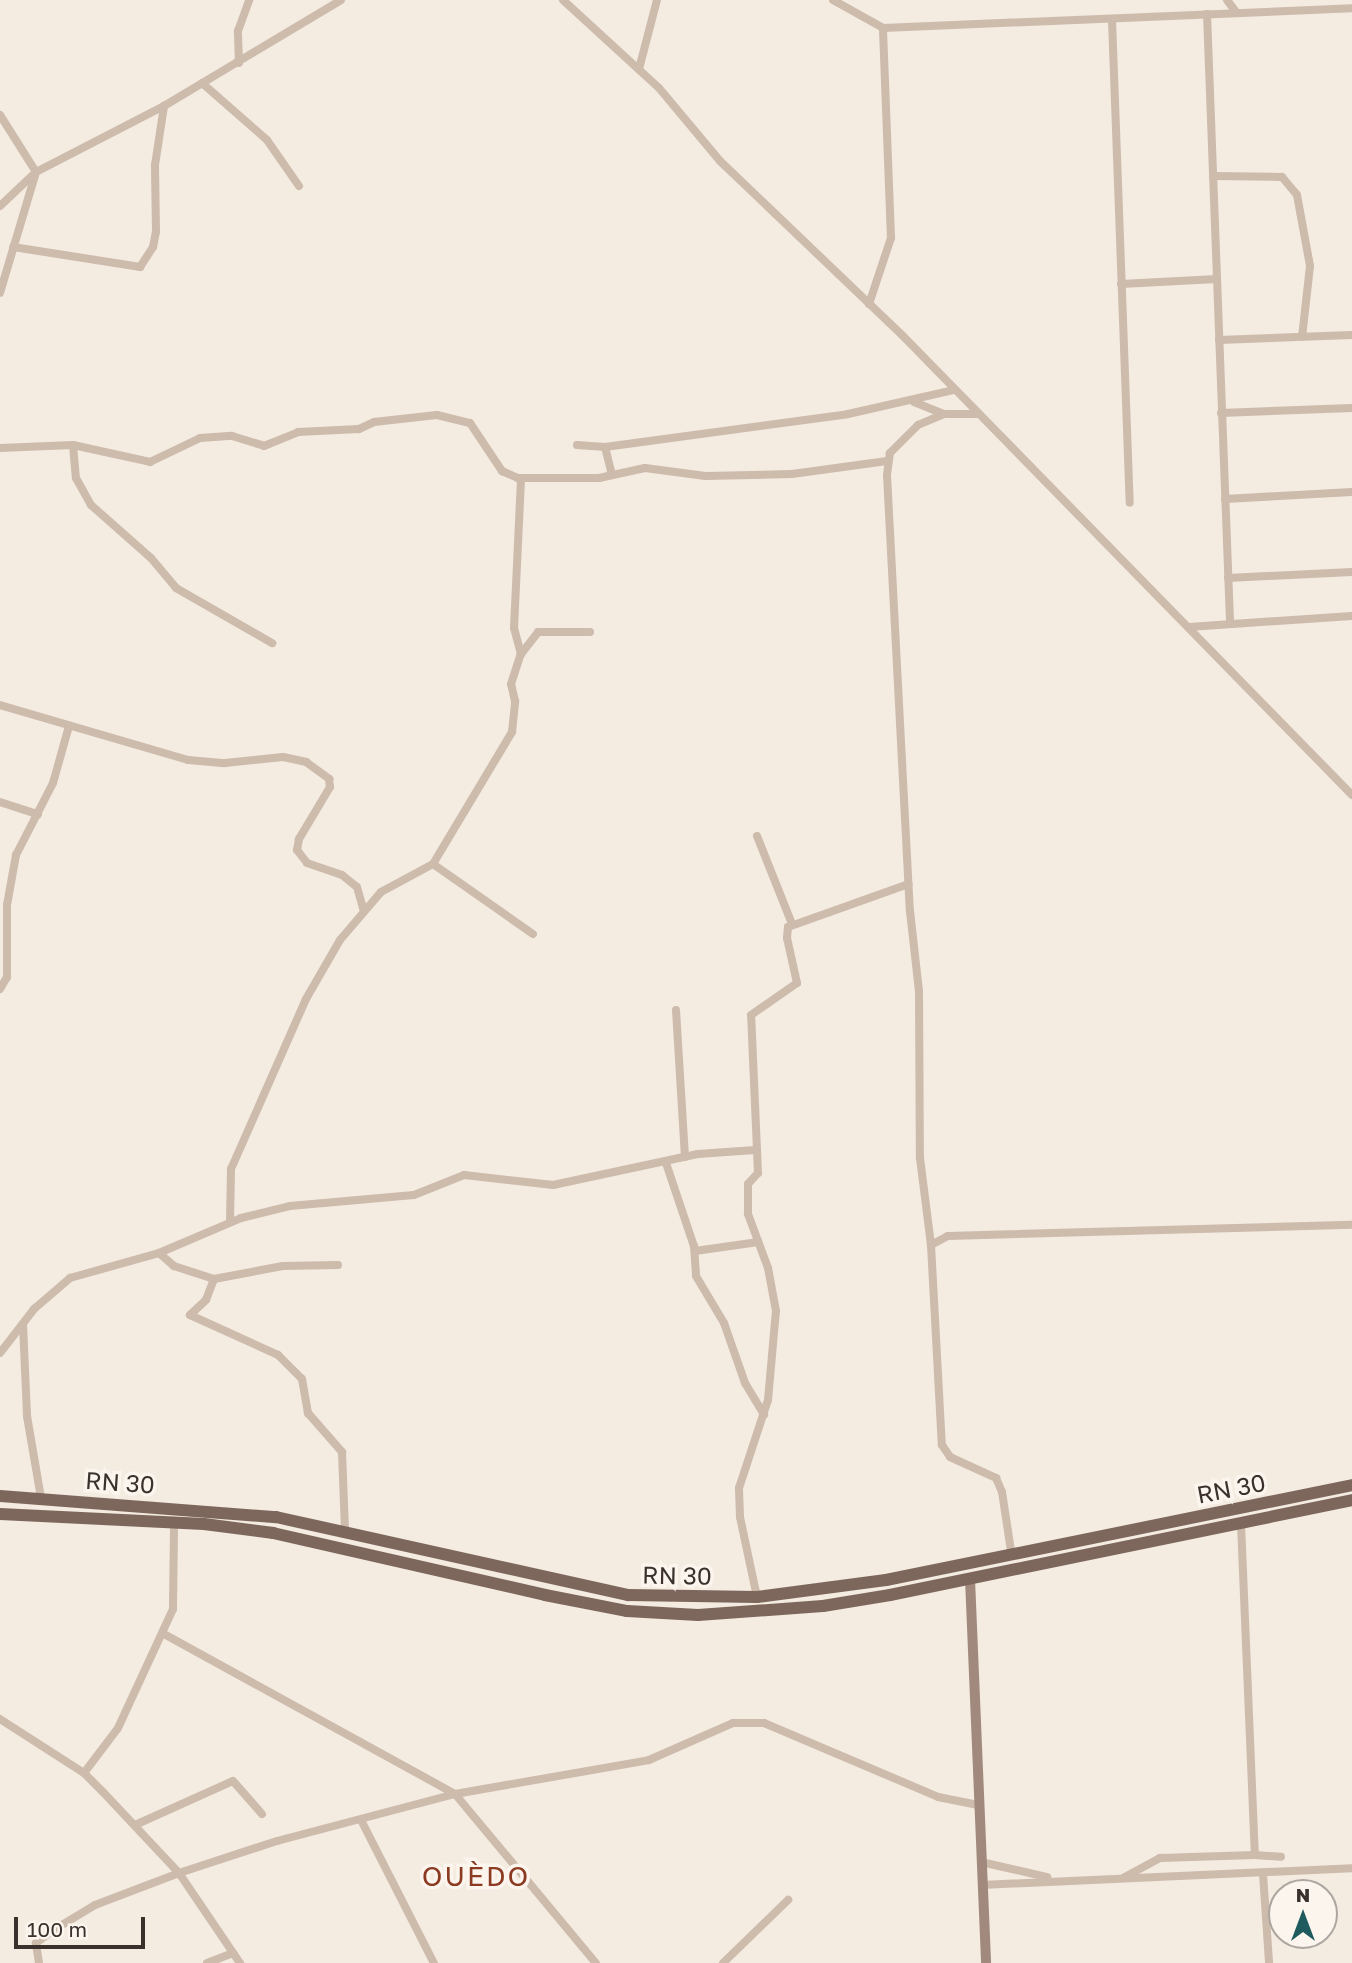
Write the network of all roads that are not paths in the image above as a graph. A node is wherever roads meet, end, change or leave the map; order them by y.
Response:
1 (250, 0) edge
2 (341, 0) edge
3 (563, 0) edge
4 (657, 0) edge
5 (833, 0) edge
6 (1227, 0) edge
7 (1352, 8) edge
8 (1236, 12) junction
9 (1207, 14) junction
10 (1112, 20) junction
11 (883, 29) junction
12 (239, 62) junction
13 (639, 69) junction
14 (202, 83) junction
15 (164, 106) junction
16 (0, 115) edge
17 (36, 172) junction
18 (1213, 176) junction
19 (299, 186) dead end
20 (0, 206) edge
21 (13, 247) junction
22 (4, 267) edge
23 (1217, 279) junction
24 (1121, 284) junction
25 (0, 293) edge
26 (869, 304) junction
27 (1352, 335) edge
28 (1303, 337) junction
29 (1219, 340) junction
30 (954, 390) junction
31 (914, 402) junction
32 (1352, 408) edge
33 (1221, 413) junction
34 (944, 414) junction
35 (978, 414) junction
36 (73, 445) junction
37 (577, 445) dead end
38 (605, 447) junction
39 (0, 448) edge
40 (887, 461) junction
41 (612, 475) junction
42 (521, 478) junction
43 (1352, 492) edge
44 (1225, 499) junction
45 (1130, 503) dead end
46 (1352, 572) edge
47 (1228, 578) junction
48 (1352, 616) edge
49 (1230, 621) junction
50 (1189, 627) junction
51 (590, 632) dead end
52 (272, 643) dead end
53 (521, 654) junction
54 (0, 705) edge
55 (69, 726) junction
56 (1352, 794) edge
57 (0, 803) edge
58 (38, 814) junction
59 (757, 836) dead end
60 (433, 864) junction
61 (909, 884) junction
62 (364, 911) junction
63 (792, 924) junction
64 (533, 933) dead end
65 (0, 989) edge
66 (676, 1010) dead end
67 (755, 1150) junction
68 (685, 1157) junction
69 (666, 1163) junction
70 (230, 1222) junction
71 (1352, 1224) edge
72 (758, 1242) junction
73 (931, 1245) junction
74 (695, 1251) junction
75 (159, 1253) junction
76 (338, 1265) dead end
77 (214, 1279) junction
78 (23, 1324) junction
79 (0, 1353) edge
80 (764, 1415) junction
81 (1352, 1485) edge
82 (0, 1496) edge
83 (41, 1498) junction
84 (1352, 1500) edge
85 (0, 1514) edge
86 (174, 1523) junction
87 (1241, 1524) junction
88 (345, 1530) junction
89 (1011, 1551) junction
90 (970, 1579) junction
91 (757, 1597) junction
92 (164, 1634) junction
93 (0, 1719) edge
94 (84, 1773) junction
95 (456, 1794) junction
96 (978, 1805) junction
97 (262, 1814) dead end
98 (361, 1820) junction
99 (135, 1825) junction
100 (1255, 1855) junction
101 (1281, 1857) dead end
102 (981, 1862) junction
103 (1352, 1868) edge
104 (179, 1873) junction
105 (1263, 1874) junction
106 (1061, 1879) junction
107 (1122, 1879) junction
108 (982, 1885) junction
109 (788, 1900) dead end
110 (233, 1953) junction
111 (38, 1963) edge
112 (207, 1963) edge
113 (240, 1963) edge
114 (434, 1963) edge
115 (596, 1963) edge
116 (723, 1963) edge
117 (986, 1963) edge
118 (1269, 1963) edge

1 - 12 street
2 - 12 street
3 - 13 street
4 - 13 street
5 - 11 street
6 - 8 street
7 - 8 street
8 - 9 street
9 - 10 street
9 - 18 street
10 - 11 street
10 - 24 street
11 - 26 street
12 - 14 street
13 - 26 street
14 - 15 street
14 - 19 street
15 - 17 street
15 - 21 street
16 - 17 street
17 - 20 street
17 - 21 street
18 - 23 street
18 - 28 street
21 - 22 street
22 - 25 street
23 - 24 street
23 - 29 street
24 - 45 street
26 - 30 street
27 - 28 street
28 - 29 street
29 - 33 street
30 - 31 street
30 - 35 street
31 - 34 street
31 - 38 street
32 - 33 street
33 - 44 street
34 - 35 street
34 - 40 street
35 - 50 street
36 - 39 street
36 - 42 street
36 - 52 street
37 - 38 street
38 - 41 street
40 - 41 street
40 - 61 street
41 - 42 street
42 - 53 street
43 - 44 street
44 - 47 street
46 - 47 street
47 - 49 street
48 - 49 street
49 - 50 street
50 - 56 street
51 - 53 street
53 - 60 street
54 - 55 street
55 - 58 street
55 - 62 street
57 - 58 street
58 - 65 street
59 - 63 street
60 - 62 street
60 - 64 street
61 - 63 street
61 - 73 street
62 - 70 street
63 - 67 street
66 - 68 street
67 - 68 street
67 - 72 street
68 - 69 street
69 - 70 street
69 - 74 street
70 - 75 street
71 - 73 street
72 - 74 street
72 - 80 street
73 - 89 street
74 - 80 street
75 - 77 street
75 - 78 street
76 - 77 street
77 - 88 street
78 - 79 street
78 - 83 street
80 - 91 street
81 - 89 main road, RN 30 / RN 30
82 - 83 main road, RN 30 / RN 30
83 - 88 main road, RN 30 / RN 30
84 - 87 main road, RN 30
85 - 86 main road, RN 30
86 - 90 main road, RN 30
86 - 92 street
87 - 90 main road, RN 30
87 - 100 street
88 - 91 main road, RN 30 / RN 30
89 - 91 main road, RN 30 / RN 30
90 - 96 street
92 - 94 street
92 - 95 street
93 - 94 street
94 - 99 street
95 - 96 street
95 - 98 street
95 - 115 street
96 - 102 street
97 - 99 street
98 - 104 street
98 - 114 street
99 - 104 street
100 - 101 street
100 - 107 street
102 - 106 street
102 - 108 street
103 - 105 street
104 - 110 street
104 - 111 street
105 - 107 street
105 - 118 street
106 - 107 street
106 - 108 street
108 - 117 street
109 - 116 street
110 - 112 street
110 - 113 street

